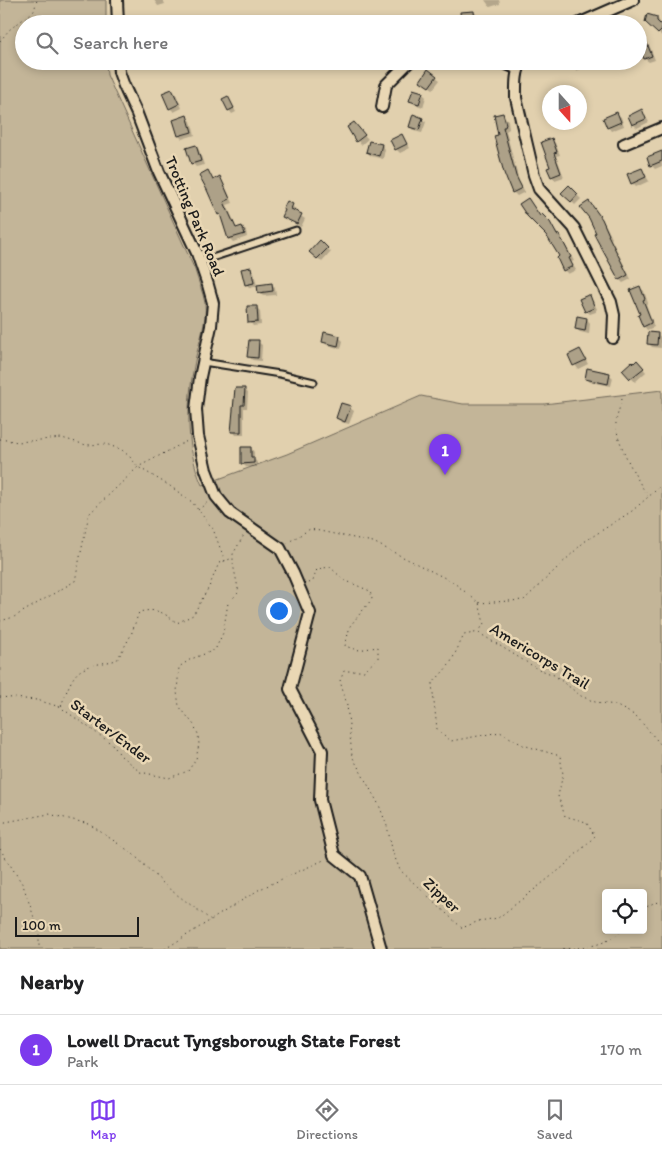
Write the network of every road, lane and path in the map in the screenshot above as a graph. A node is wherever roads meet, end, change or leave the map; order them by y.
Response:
1 (36, 0) edge
2 (117, 0) edge
3 (633, 0) edge
4 (28, 15) edge
5 (118, 15) edge
6 (599, 15) edge
7 (15, 26) edge
8 (0, 41) edge
9 (119, 70) edge
10 (401, 70) edge
11 (519, 70) edge
12 (382, 107) dead end
13 (662, 128) edge
14 (624, 144) dead end
15 (296, 230) dead end
16 (200, 262) junction
17 (613, 338) dead end
18 (203, 362) junction
19 (314, 382) dead end
20 (622, 400) dead end
21 (198, 436) junction
22 (0, 439) edge
23 (138, 467) junction
24 (662, 485) edge
25 (216, 496) junction
26 (648, 497) junction
27 (198, 510) junction
28 (247, 525) junction
29 (280, 548) junction
30 (233, 558) junction
31 (225, 561) junction
32 (300, 589) junction
33 (479, 603) junction
34 (0, 620) edge
35 (478, 632) junction
36 (0, 698) edge
37 (60, 707) junction
38 (662, 746) edge
39 (0, 823) edge
40 (0, 849) edge
41 (334, 855) junction
42 (662, 904) edge
43 (647, 907) edge
44 (211, 920) junction
45 (618, 934) edge
46 (39, 949) edge
47 (165, 949) edge
48 (381, 949) edge
49 (563, 949) edge

1 - 4 path
2 - 5 street
3 - 6 street
7 - 8 path
9 - 16 street, Trotting Park Road
10 - 12 street
11 - 17 street
13 - 14 street
15 - 16 lane
16 - 18 street, Trotting Park Road
18 - 19 lane
18 - 21 street, Trotting Park Road
20 - 26 path
21 - 23 path
21 - 25 street, Trotting Park Road
22 - 23 path
23 - 27 path
23 - 34 path
24 - 26 path
25 - 27 path
25 - 28 street, Trotting Park Road
26 - 33 path
27 - 31 path
28 - 29 street, Trotting Park Road
28 - 30 path
29 - 32 street, Trotting Park Road
29 - 33 path
30 - 31 path
30 - 37 path, Starter/Ender
31 - 37 path
32 - 35 path, Zipper
32 - 41 street, Trotting Park Road
33 - 35 path
35 - 38 path, Americorps Trail
36 - 37 path, Starter/Ender
39 - 44 path
40 - 46 path
41 - 44 path
41 - 48 street
42 - 43 path
44 - 47 path
45 - 49 path

